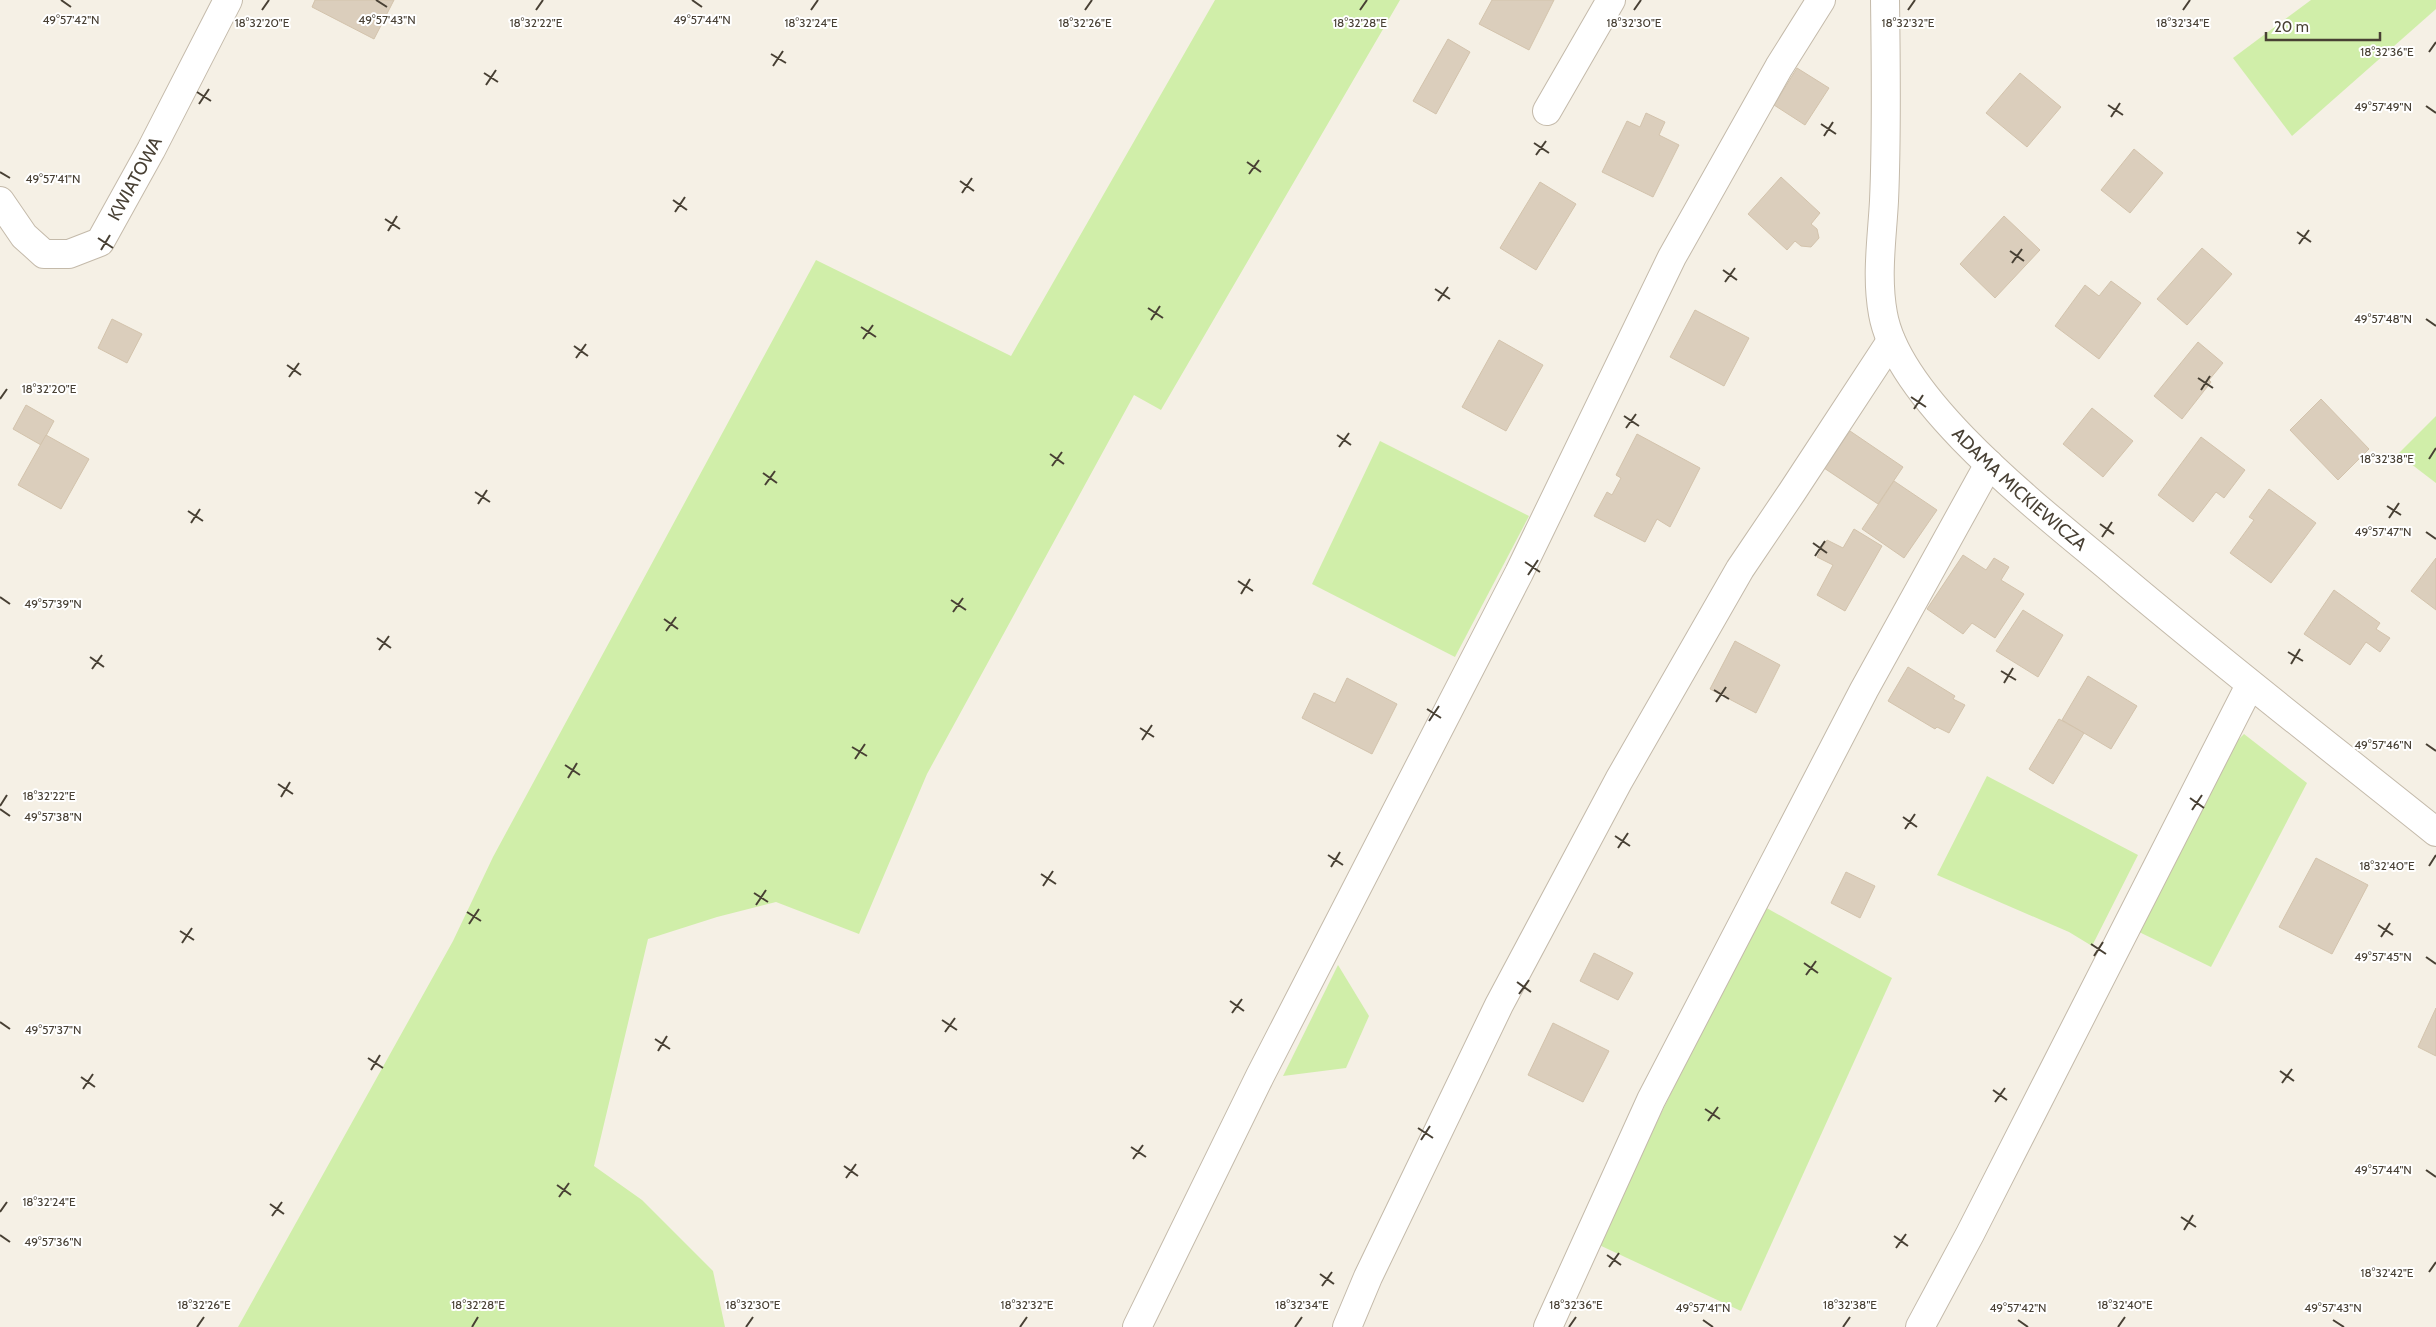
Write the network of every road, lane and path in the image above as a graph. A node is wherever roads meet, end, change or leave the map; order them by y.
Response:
1 (228, 0) edge
2 (1610, 0) edge
3 (1821, 0) edge
4 (1885, 0) edge
5 (1547, 111) dead end
6 (0, 201) edge
7 (1891, 341) junction
8 (1989, 464) junction
9 (2250, 685) junction
10 (2436, 832) edge
11 (1137, 1327) edge
12 (1347, 1327) edge
13 (1548, 1327) edge
14 (1920, 1327) edge

1 - 6 street, KWIATOWA
2 - 5 street
3 - 11 street
4 - 7 street, ADAMA MICKIEWICZA
7 - 8 street, ADAMA MICKIEWICZA
7 - 12 street
8 - 9 street, ADAMA MICKIEWICZA
8 - 13 street
9 - 10 street, ADAMA MICKIEWICZA
9 - 14 street

